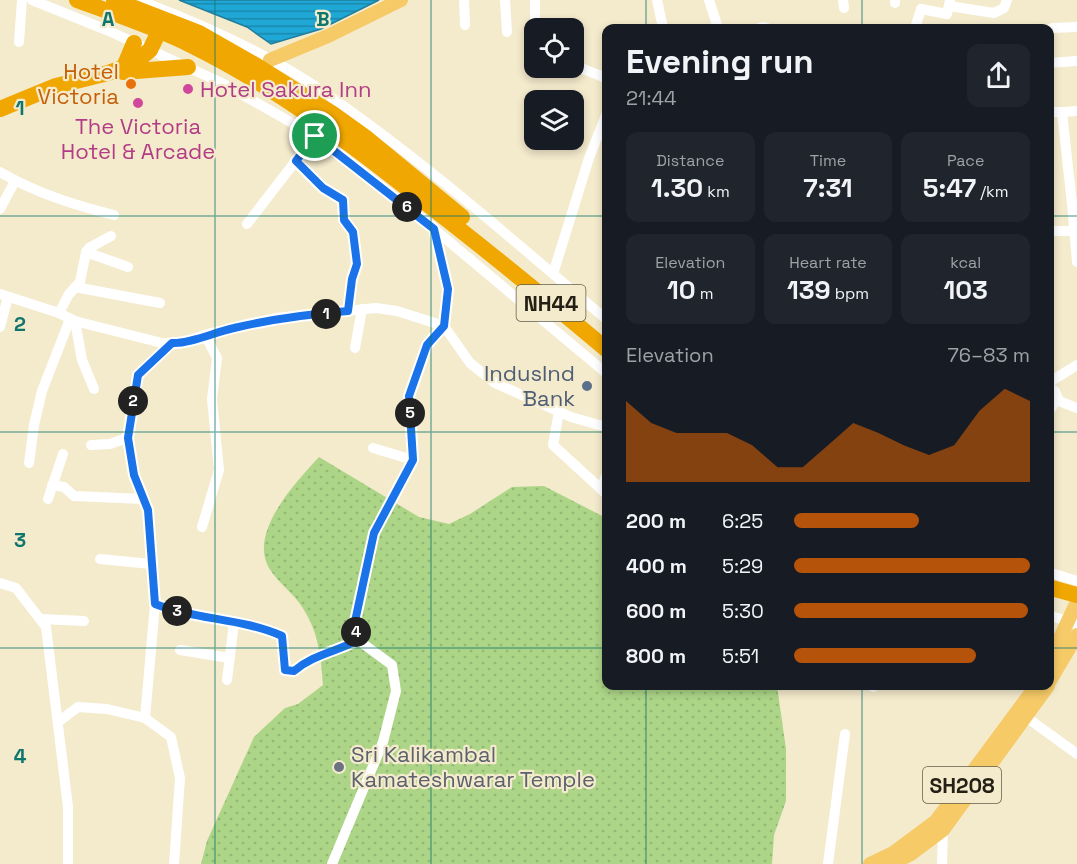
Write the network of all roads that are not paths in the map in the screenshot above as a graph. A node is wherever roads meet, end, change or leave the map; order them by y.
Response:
1 (22, 0) edge
2 (32, 0) edge
3 (77, 0) edge
4 (114, 0) edge
5 (401, 0) edge
6 (464, 0) edge
7 (505, 0) edge
8 (535, 0) edge
9 (657, 0) edge
10 (709, 0) edge
11 (1007, 0) edge
12 (949, 3) edge
13 (921, 4) edge
14 (134, 9) edge
15 (169, 12) junction
16 (535, 18) edge
17 (465, 24) dead end
18 (662, 24) edge
19 (717, 24) edge
20 (916, 24) edge
21 (1077, 27) edge
22 (1054, 28) edge
23 (507, 32) dead end
24 (194, 38) junction
25 (19, 42) dead end
26 (134, 43) junction
27 (150, 50) junction
28 (270, 60) junction
29 (1077, 62) edge
30 (1054, 63) edge
31 (188, 67) junction
32 (584, 69) edge
33 (116, 70) junction
34 (602, 76) edge
35 (0, 109) edge
36 (1077, 111) edge
37 (1054, 112) edge
38 (1062, 112) junction
39 (602, 125) edge
40 (315, 136) junction
41 (296, 161) junction
42 (0, 172) edge
43 (15, 181) junction
44 (1075, 203) edge
45 (0, 209) edge
46 (114, 214) dead end
47 (248, 224) dead end
48 (434, 229) junction
49 (1054, 231) edge
50 (1074, 231) junction
51 (111, 236) dead end
52 (86, 252) junction
53 (1077, 261) edge
54 (128, 267) dead end
55 (552, 274) junction
56 (75, 287) junction
57 (4, 296) edge
58 (160, 303) dead end
59 (362, 309) junction
60 (348, 311) junction
61 (59, 313) junction
62 (602, 316) edge
63 (73, 320) junction
64 (444, 326) junction
65 (0, 327) edge
66 (602, 333) edge
67 (204, 335) junction
68 (172, 343) junction
69 (602, 346) edge
70 (355, 348) dead end
71 (1077, 365) edge
72 (602, 370) edge
73 (1054, 381) edge
74 (94, 389) dead end
75 (1054, 390) edge
76 (1057, 399) junction
77 (1054, 404) edge
78 (1077, 408) edge
79 (558, 412) junction
80 (602, 426) edge
81 (128, 438) junction
82 (91, 445) dead end
83 (373, 448) dead end
84 (63, 454) dead end
85 (413, 460) junction
86 (29, 463) dead end
87 (52, 485) junction
88 (602, 490) edge
89 (48, 499) dead end
90 (143, 499) junction
91 (202, 527) dead end
92 (100, 559) dead end
93 (151, 564) junction
94 (1054, 575) edge
95 (1077, 581) edge
96 (0, 583) edge
97 (1054, 592) edge
98 (1054, 602) edge
99 (155, 604) junction
100 (1075, 611) edge
101 (1054, 614) edge
102 (41, 619) junction
103 (84, 621) dead end
104 (234, 622) junction
105 (1077, 635) edge
106 (358, 640) junction
107 (180, 650) dead end
108 (1054, 652) edge
109 (230, 658) junction
110 (1054, 675) edge
111 (227, 680) dead end
112 (1033, 690) edge
113 (1045, 690) edge
114 (1026, 717) junction
115 (145, 718) junction
116 (58, 722) junction
117 (844, 734) dead end
118 (1077, 754) edge
119 (939, 826) junction
120 (68, 864) edge
121 (174, 864) edge
122 (332, 864) edge
123 (828, 864) edge
124 (870, 864) edge
125 (891, 864) edge
126 (942, 864) edge

1 - 25 street
2 - 26 street
3 - 14 highway, NH44
4 - 14 highway, NH44
5 - 28 main road
6 - 17 street
7 - 23 street
8 - 16 street
9 - 18 street
10 - 19 street
11 - 12 street
12 - 13 street
13 - 20 street
14 - 15 street
14 - 24 highway, NH44
15 - 27 highway
15 - 28 street
21 - 22 street
24 - 66 highway, NH44
24 - 69 highway, NH44
26 - 27 street
26 - 33 highway
27 - 31 street
27 - 33 highway
28 - 55 street
29 - 30 street
31 - 33 highway
31 - 40 street
32 - 34 street
33 - 35 highway
36 - 38 street
37 - 38 street
38 - 44 street
39 - 55 street
40 - 41 street
40 - 48 street
41 - 47 street
41 - 60 street
42 - 43 street
43 - 45 street
43 - 46 street
44 - 50 street
48 - 64 street
48 - 72 street
49 - 50 street
50 - 53 street
51 - 52 street
52 - 54 street
52 - 56 street
55 - 62 street
56 - 58 street
56 - 61 street
57 - 61 street
57 - 65 street
59 - 60 street
59 - 64 street
59 - 70 street
60 - 67 street
61 - 63 street
63 - 68 street
63 - 74 street
63 - 86 street
64 - 79 street
64 - 85 street
67 - 68 street
67 - 91 street
68 - 81 street
71 - 73 street
75 - 76 street
76 - 77 street
76 - 78 street
79 - 80 street
79 - 88 street
81 - 82 street
81 - 90 street
83 - 85 street
84 - 87 street
85 - 106 street
87 - 89 street
87 - 90 street
90 - 93 street
92 - 93 street
93 - 99 street
94 - 95 street
96 - 102 street
97 - 100 highway
98 - 100 highway
99 - 104 street
99 - 115 street
100 - 101 street
100 - 108 main road
102 - 103 street
102 - 116 street
104 - 106 street
104 - 109 street
105 - 110 main road, SH208
106 - 122 street
107 - 109 street
109 - 111 street
112 - 119 main road, SH208
113 - 114 main road, SH208
114 - 118 street
114 - 119 main road, SH208
115 - 116 street
115 - 121 street
116 - 120 street
117 - 123 street
119 - 124 main road, SH208
119 - 125 main road, SH208
119 - 126 street

